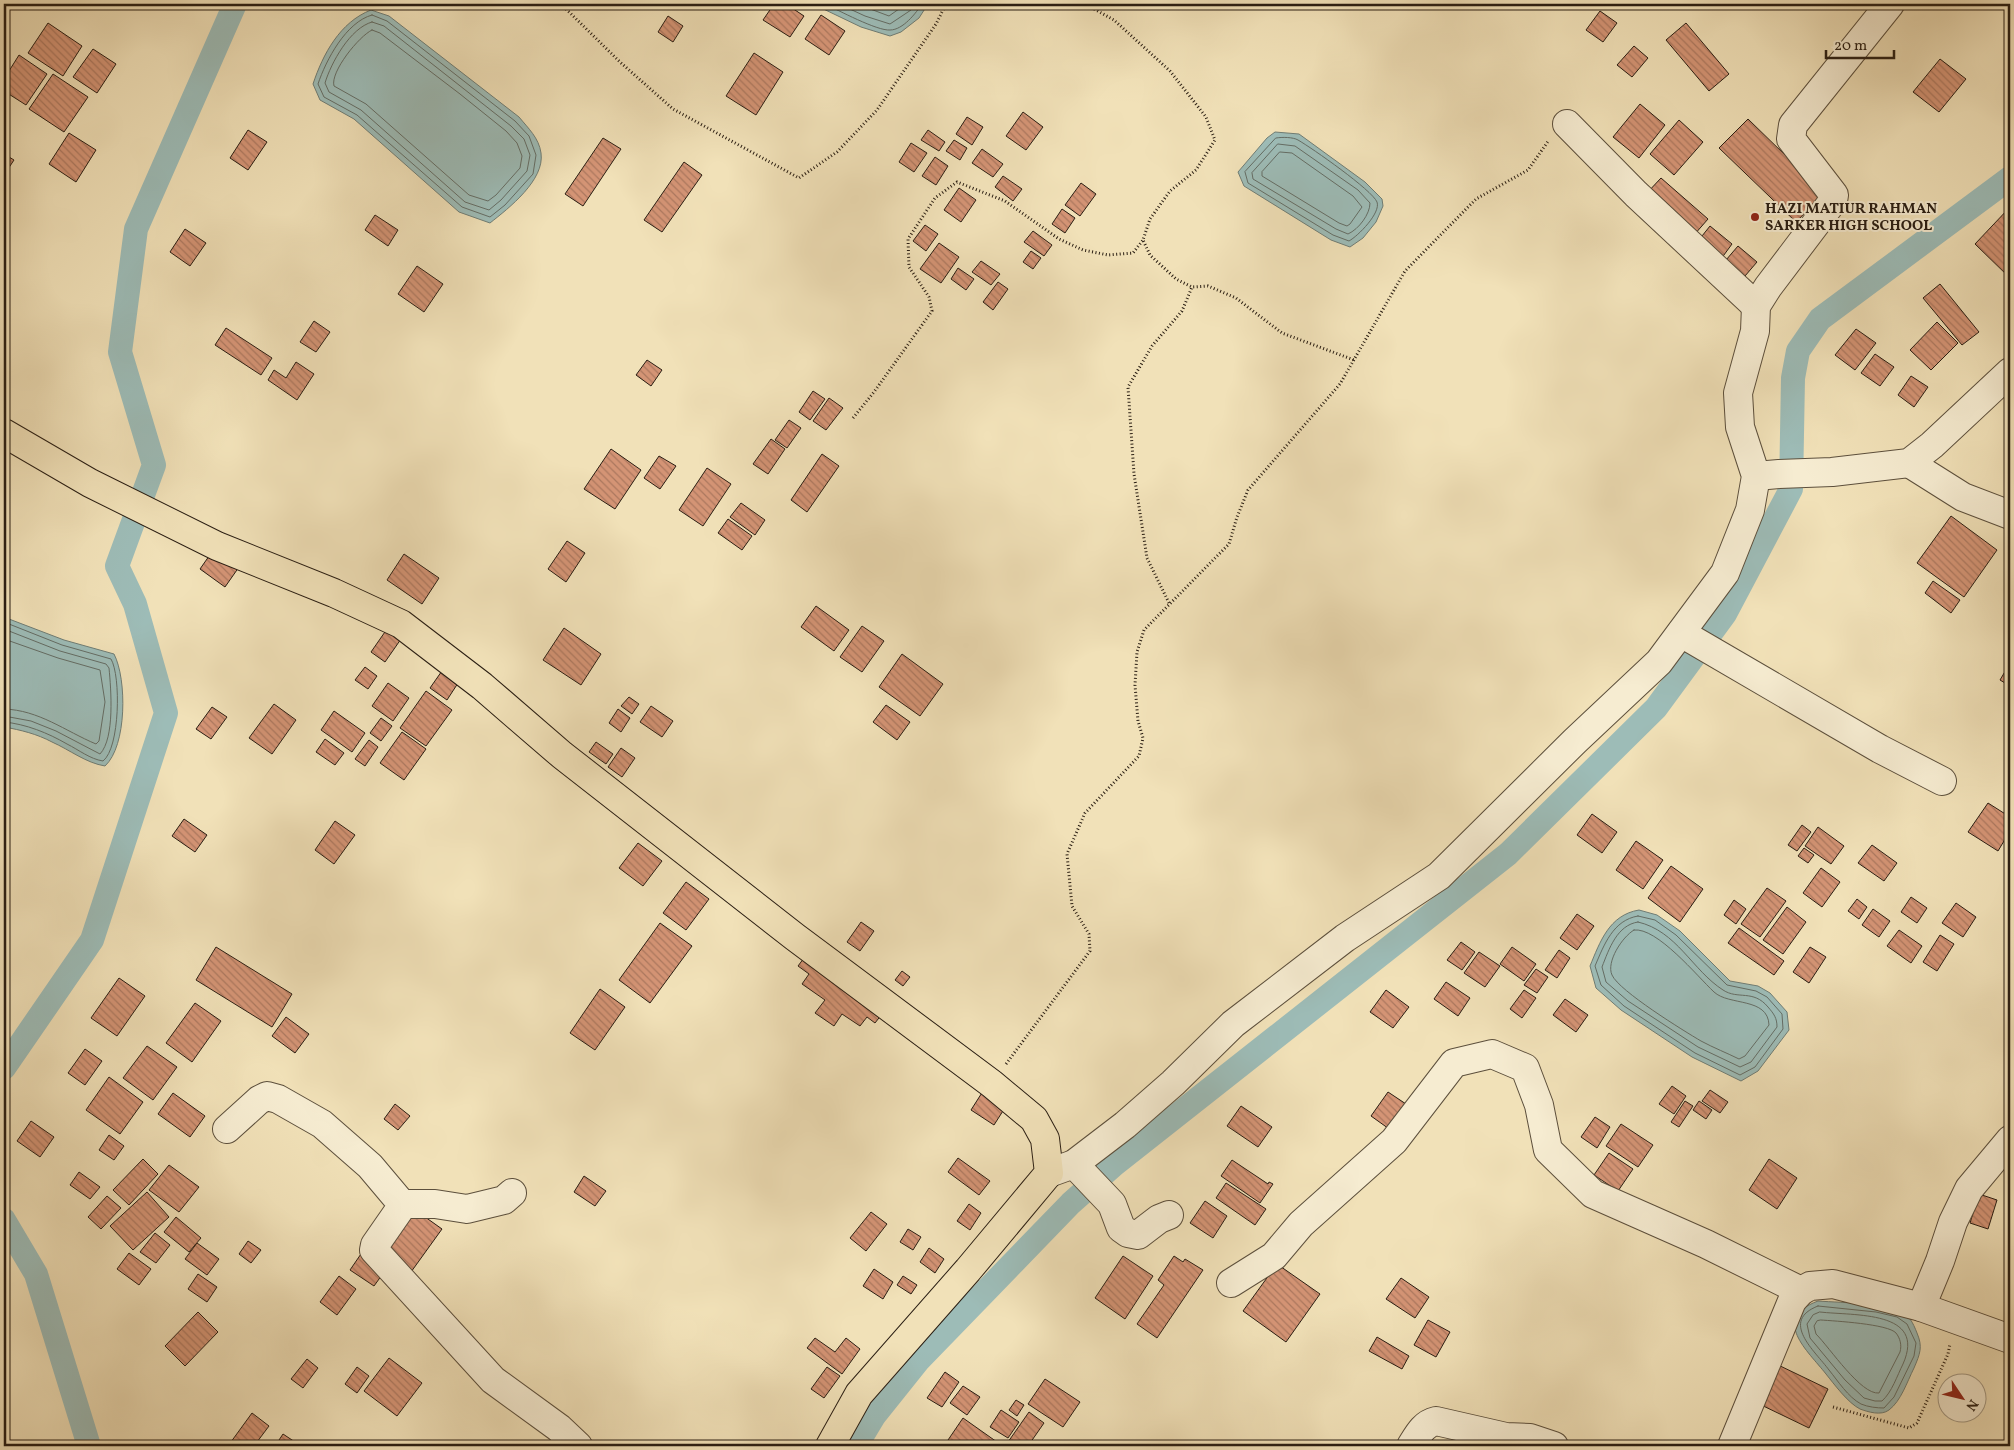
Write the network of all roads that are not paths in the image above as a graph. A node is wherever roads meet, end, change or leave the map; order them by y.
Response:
1 (1890, 4) edge
2 (1567, 124) road end
3 (1756, 306) junction
4 (2010, 372) edge
5 (4, 433) edge
6 (1909, 463) junction
7 (1768, 475) junction
8 (2010, 516) edge
9 (1684, 634) junction
10 (1942, 781) dead end
11 (227, 1129) dead end
12 (2010, 1140) edge
13 (1069, 1171) junction
14 (512, 1193) dead end
15 (402, 1204) junction
16 (1169, 1215) dead end
17 (1231, 1284) dead end
18 (1802, 1291) junction
19 (1932, 1311) junction
20 (2010, 1340) edge
21 (578, 1446) edge
22 (830, 1446) edge
23 (1411, 1446) edge
24 (1554, 1446) edge
25 (1732, 1446) edge

1 - 3 street
2 - 3 street
3 - 7 street
4 - 6 street
5 - 13 main road
6 - 7 street
6 - 8 street
7 - 9 street
9 - 10 street
9 - 13 street
11 - 15 street
12 - 19 street
13 - 16 street
13 - 22 main road
14 - 15 street
15 - 21 street
17 - 18 street
18 - 19 street
18 - 25 street
19 - 20 street
23 - 24 street

